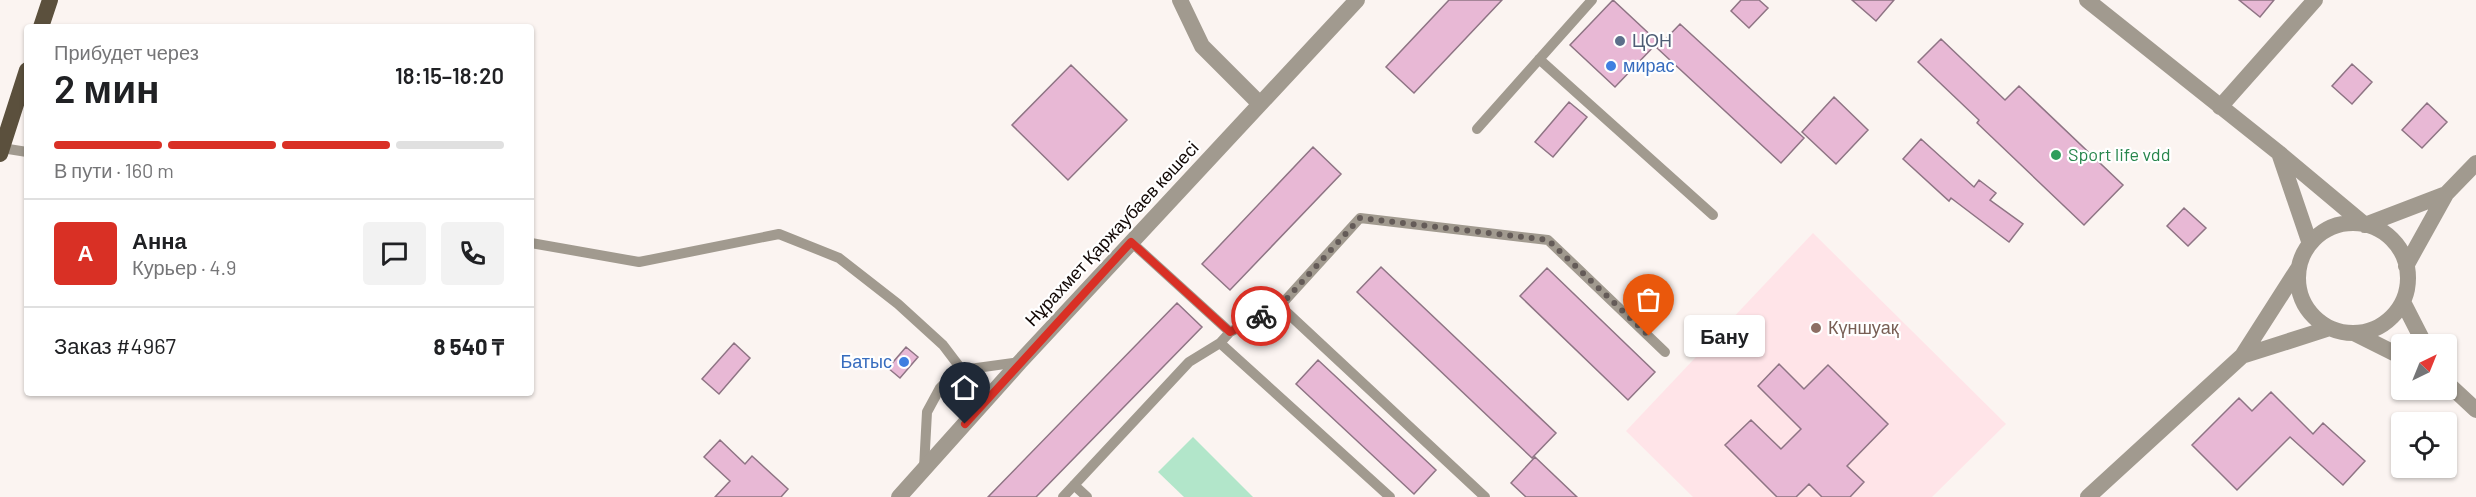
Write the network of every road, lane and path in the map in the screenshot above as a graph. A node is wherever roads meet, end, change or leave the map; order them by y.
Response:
1 (50, 0) edge
2 (1180, 0) edge
3 (1357, 0) edge
4 (1592, 0) edge
5 (2087, 0) edge
6 (2315, 0) edge
7 (42, 24) edge
8 (1539, 59) junction
9 (24, 79) edge
10 (1260, 104) junction
11 (2220, 106) junction
12 (1477, 129) dead end
13 (1, 150) edge
14 (24, 152) edge
15 (2278, 153) junction
16 (2476, 163) edge
17 (2446, 194) junction
18 (1713, 215) dead end
19 (2365, 225) junction
20 (1131, 242) junction
21 (534, 244) edge
22 (2310, 244) junction
23 (2300, 266) junction
24 (2406, 266) junction
25 (2403, 302) junction
26 (1280, 306) junction
27 (2330, 328) junction
28 (1230, 332) junction
29 (2354, 333) junction
30 (2419, 334) edge
31 (1220, 343) junction
32 (1665, 352) dead end
33 (2391, 352) edge
34 (2242, 356) junction
35 (1020, 362) junction
36 (963, 370) junction
37 (2457, 392) edge
38 (2476, 410) edge
39 (924, 470) junction
40 (1074, 485) junction
41 (898, 497) edge
42 (1063, 497) edge
43 (1087, 497) edge
44 (1390, 497) edge
45 (1485, 497) edge
46 (2088, 497) edge

1 - 7 main road
2 - 10 street
3 - 10 street, Нұрахмет Қаржаубаев көшесі
4 - 8 lane
5 - 11 street
6 - 11 street
8 - 12 lane
8 - 18 lane
9 - 13 main road
10 - 20 street, Нұрахмет Қаржаубаев көшесі
11 - 15 street
13 - 14 lane
15 - 19 street
15 - 22 street
16 - 17 street
17 - 19 street
17 - 24 street
19 - 22 street
19 - 24 street
20 - 28 lane
20 - 35 street, Нұрахмет Қаржаубаев көшесі
21 - 36 lane
22 - 23 street
23 - 27 street
23 - 34 street
24 - 25 street
25 - 29 street
25 - 30 street
26 - 28 lane
26 - 32 lane
26 - 45 lane
27 - 29 street
27 - 34 street
28 - 31 lane
29 - 33 street
31 - 40 lane
31 - 44 lane
34 - 46 street
35 - 36 lane
35 - 39 street, Нұрахмет Қаржаубаев көшесі
36 - 39 lane
37 - 38 street
39 - 41 street, Нұрахмет Қаржаубаев көшесі
40 - 42 lane
40 - 43 lane

